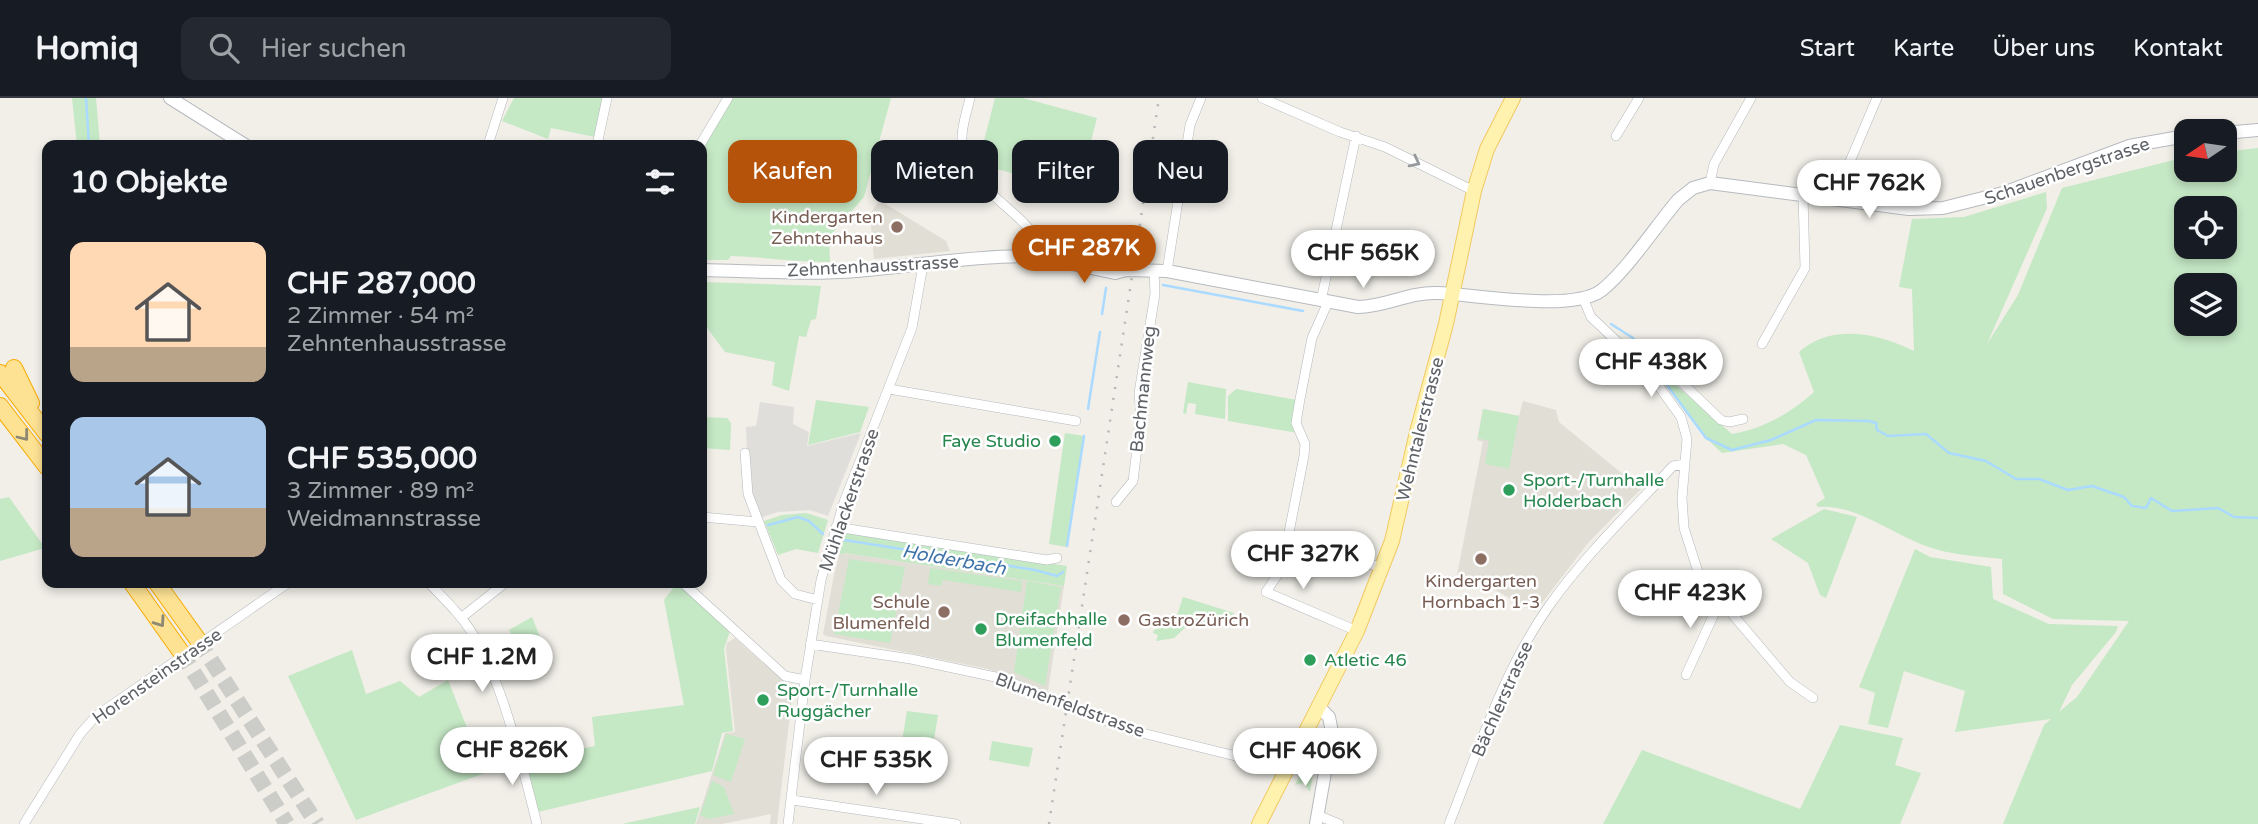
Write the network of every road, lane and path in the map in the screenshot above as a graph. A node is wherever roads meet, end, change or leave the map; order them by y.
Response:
1 (170, 98) edge
2 (503, 98) edge
3 (607, 98) edge
4 (728, 98) edge
5 (971, 98) edge
6 (1201, 98) edge
7 (1262, 98) edge
8 (1513, 98) edge
9 (1639, 98) edge
10 (1751, 98) edge
11 (1877, 98) edge
12 (2258, 130) edge
13 (2237, 132) edge
14 (1356, 136) junction
15 (1616, 136) dead end
16 (2174, 138) edge
17 (237, 140) edge
18 (490, 140) edge
19 (598, 140) edge
20 (703, 140) edge
21 (1710, 183) junction
22 (1474, 191) junction
23 (1803, 194) junction
24 (1834, 199) junction
25 (1044, 258) junction
26 (923, 265) junction
27 (707, 270) edge
28 (1161, 271) junction
29 (1453, 294) junction
30 (1583, 298) junction
31 (1325, 302) junction
32 (1762, 344) dead end
33 (1633, 356) junction
34 (7, 370) edge
35 (889, 389) junction
36 (0, 406) edge
37 (1743, 419) dead end
38 (1076, 421) dead end
39 (42, 425) edge
40 (746, 453) dead end
41 (42, 461) edge
42 (1685, 464) junction
43 (1116, 502) dead end
44 (707, 517) edge
45 (758, 522) junction
46 (836, 527) junction
47 (1287, 545) junction
48 (1057, 558) dead end
49 (1383, 567) junction
50 (136, 588) edge
51 (162, 588) edge
52 (281, 588) edge
53 (434, 588) edge
54 (499, 588) edge
55 (689, 588) edge
56 (818, 600) junction
57 (1723, 605) junction
58 (461, 618) junction
59 (1357, 631) junction
60 (198, 640) tunnel mouth
61 (810, 644) junction
62 (181, 652) tunnel mouth
63 (1686, 675) dead end
64 (805, 680) junction
65 (1813, 698) dead end
66 (1318, 706) junction
67 (1285, 772) junction
68 (792, 800) junction
69 (1317, 820) edge
70 (24, 824) edge
71 (537, 824) edge
72 (788, 824) edge
73 (956, 824) edge
74 (1259, 824) edge
75 (1339, 824) edge
76 (1449, 824) edge

1 - 17 street
2 - 18 street
3 - 19 street
4 - 20 street
5 - 25 street
6 - 28 street, Bachmannweg
7 - 14 street
8 - 22 main road, Wehntalerstrasse
9 - 15 street
10 - 21 street
11 - 24 street
12 - 13 street
14 -> 22 street
14 - 31 street
16 - 24 street, Schauenbergstrasse
21 - 23 street, Schauenbergstrasse
21 - 30 street
22 - 29 main road, Wehntalerstrasse
23 - 24 street, Schauenbergstrasse
23 - 32 street
25 - 26 street, Zehntenhausstrasse
25 - 28 street, Zehntenhausstrasse
26 - 27 street, Zehntenhausstrasse
26 - 35 street, Mühlackerstrasse
28 - 31 street, Zehntenhausstrasse
28 - 43 street, Bachmannweg
29 - 30 street
29 - 31 street, Zehntenhausstrasse
29 - 49 main road, Wehntalerstrasse
30 - 33 street
31 - 47 street
33 - 37 street
33 - 42 street
34 - 39 highway
35 - 38 street
35 - 46 street, Mühlackerstrasse
36 -> 41 highway
40 - 45 street
42 - 57 street
42 - 76 street, Bächlerstrasse
44 - 45 street
45 - 56 street
46 - 48 street
46 - 56 street, Mühlackerstrasse
47 - 49 street
47 - 59 street
49 - 59 main road, Wehntalerstrasse
50 -> 62 highway
51 - 60 highway
52 - 70 street, Horensteinstrasse
53 - 58 street
54 - 58 street
55 - 64 street
56 - 61 street, Mühlackerstrasse
57 - 63 street
57 - 65 street
58 - 71 street
59 - 66 main road, Wehntalerstrasse
61 - 64 street, Mühlackerstrasse
61 - 67 street, Blumenfeldstrasse
64 - 68 street, Mühlackerstrasse
66 - 67 main road, Wehntalerstrasse
66 - 69 street
67 - 74 main road, Wehntalerstrasse
68 - 72 street, Mühlackerstrasse
68 - 73 street
69 - 75 street

